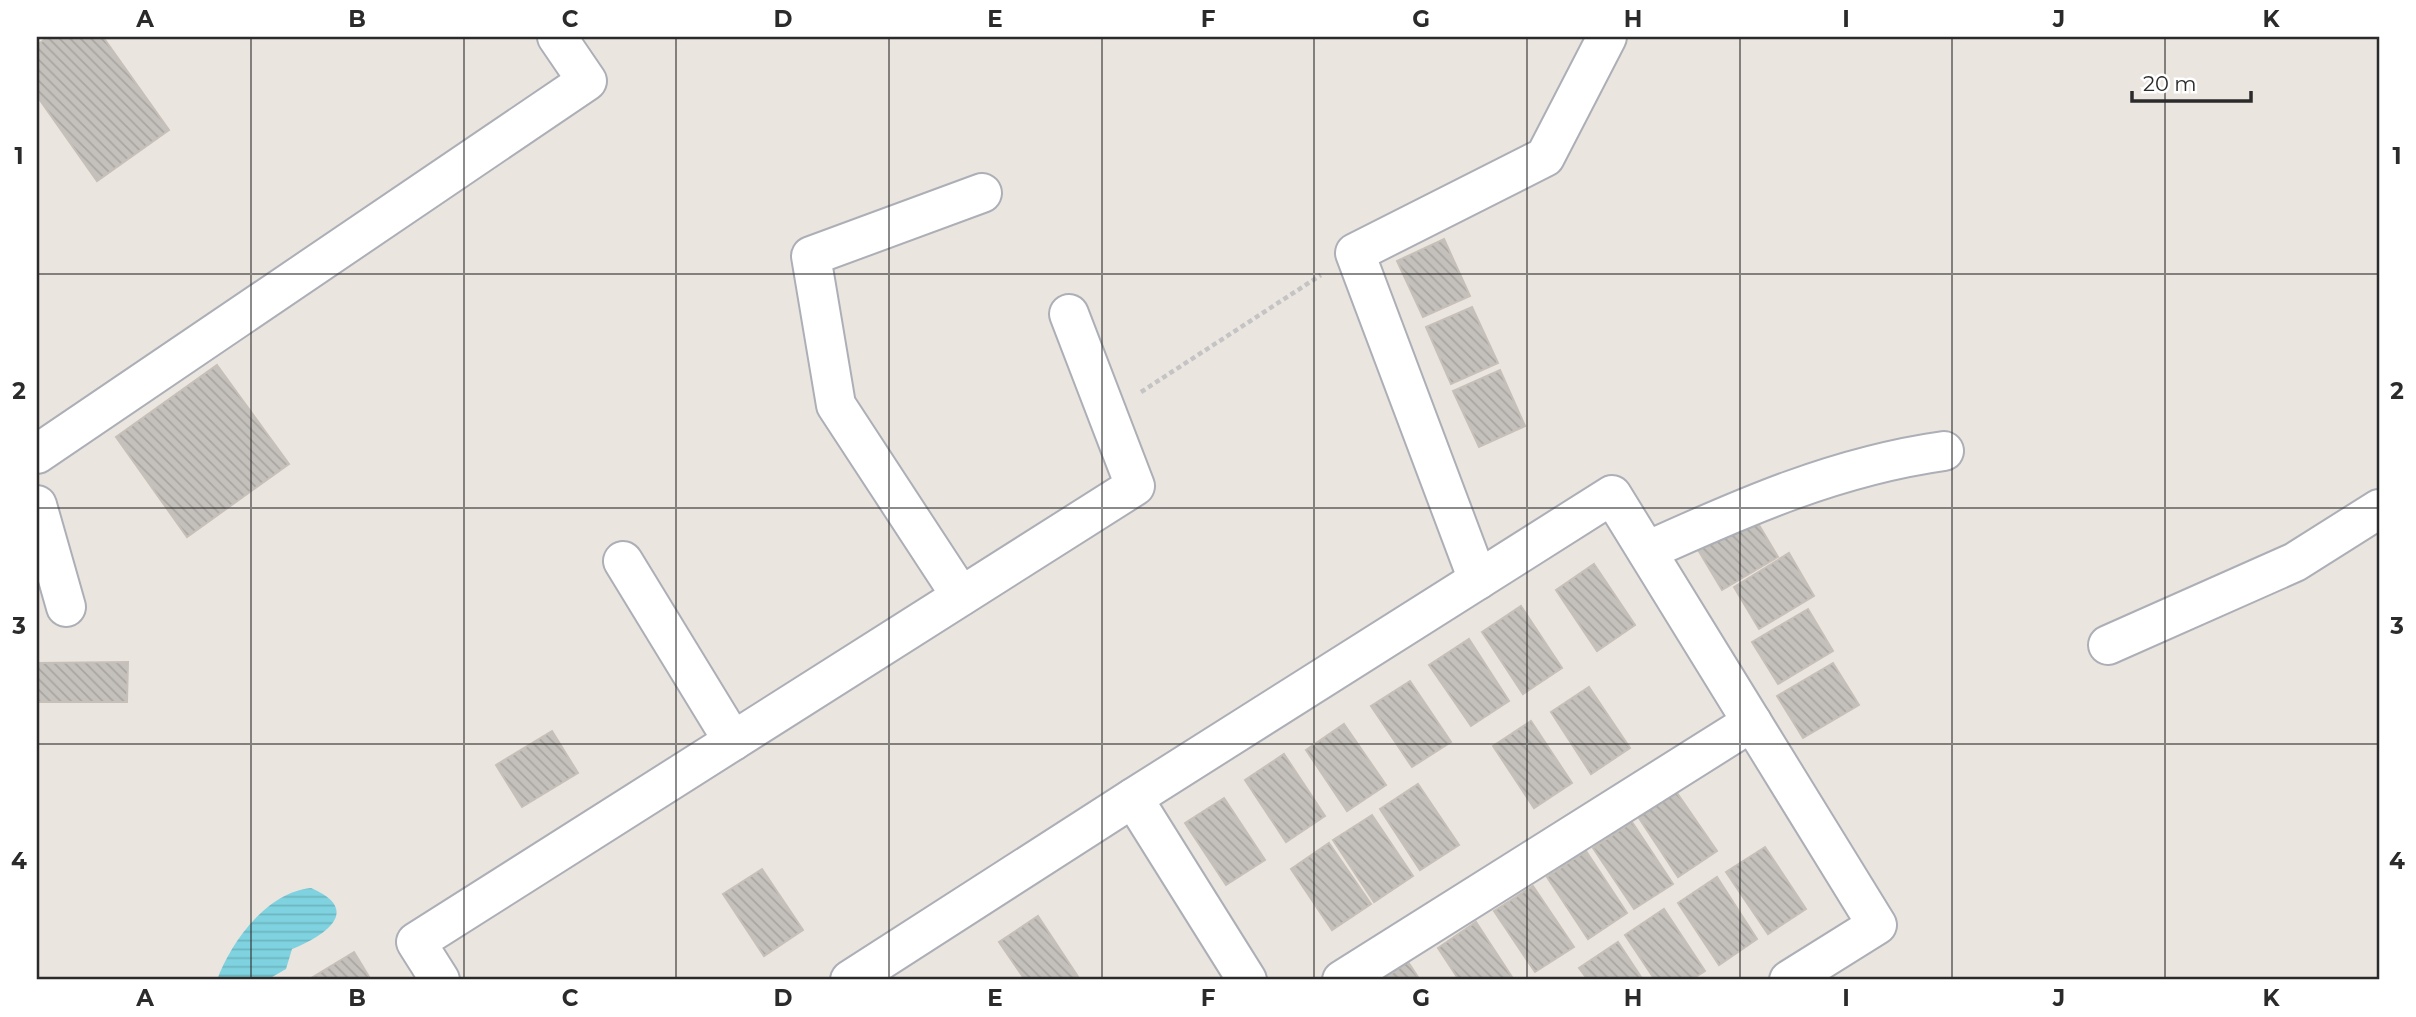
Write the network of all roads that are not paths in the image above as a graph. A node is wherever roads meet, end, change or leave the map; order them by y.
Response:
1 (557, 37) edge
2 (1607, 37) edge
3 (982, 193) dead end
4 (1069, 314) dead end
5 (1944, 451) dead end
6 (37, 454) edge
7 (37, 505) edge
8 (2379, 509) edge
9 (1647, 551) junction
10 (623, 561) dead end
11 (1478, 580) junction
12 (961, 596) junction
13 (66, 607) dead end
14 (2108, 645) dead end
15 (1752, 722) junction
16 (733, 741) junction
17 (1133, 798) junction
18 (440, 980) edge
19 (850, 980) edge
20 (1247, 980) edge
21 (1342, 980) edge
22 (1789, 980) edge

1 - 6 street
2 - 11 street
3 - 12 street
4 - 12 street
5 - 9 street
7 - 13 street
8 - 14 street
9 - 11 street
9 - 15 street
10 - 16 street
11 - 17 street
12 - 16 street
15 - 21 street
15 - 22 street
16 - 18 street
17 - 19 street
17 - 20 street

